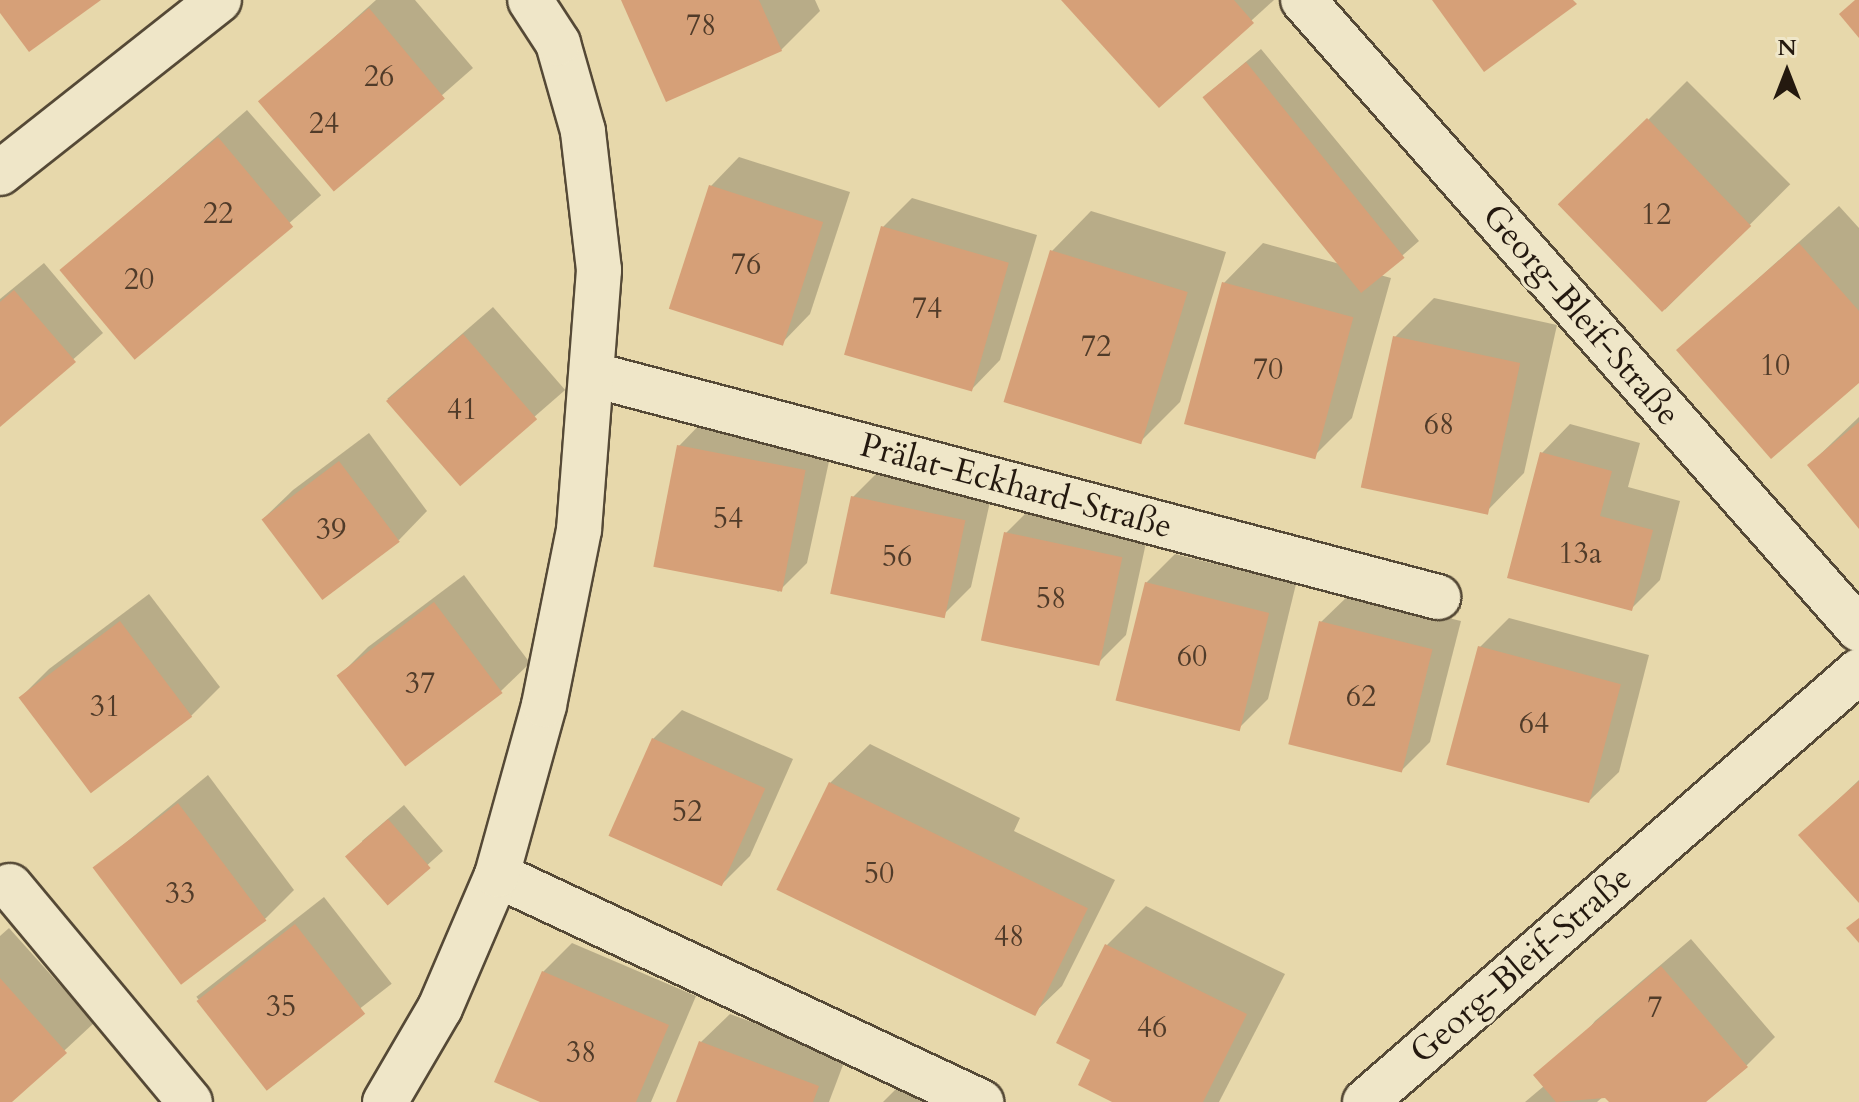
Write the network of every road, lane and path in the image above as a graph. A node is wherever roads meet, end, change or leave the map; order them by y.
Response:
1 (219, 0) edge
2 (530, 0) edge
3 (1303, 0) edge
4 (0, 173) edge
5 (594, 375) junction
6 (1438, 597) dead end
7 (1859, 629) edge
8 (1859, 671) edge
9 (497, 875) junction
10 (10, 886) dead end
11 (190, 1102) edge
12 (385, 1102) edge
13 (981, 1102) edge
14 (1365, 1102) edge

1 - 4 street
2 - 5 street
3 - 7 street, Georg-Bleif-Straße
5 - 6 street, Prälat-Eckhard-Straße
5 - 9 street
8 - 14 street, Georg-Bleif-Straße
9 - 12 street
9 - 13 street
10 - 11 street

